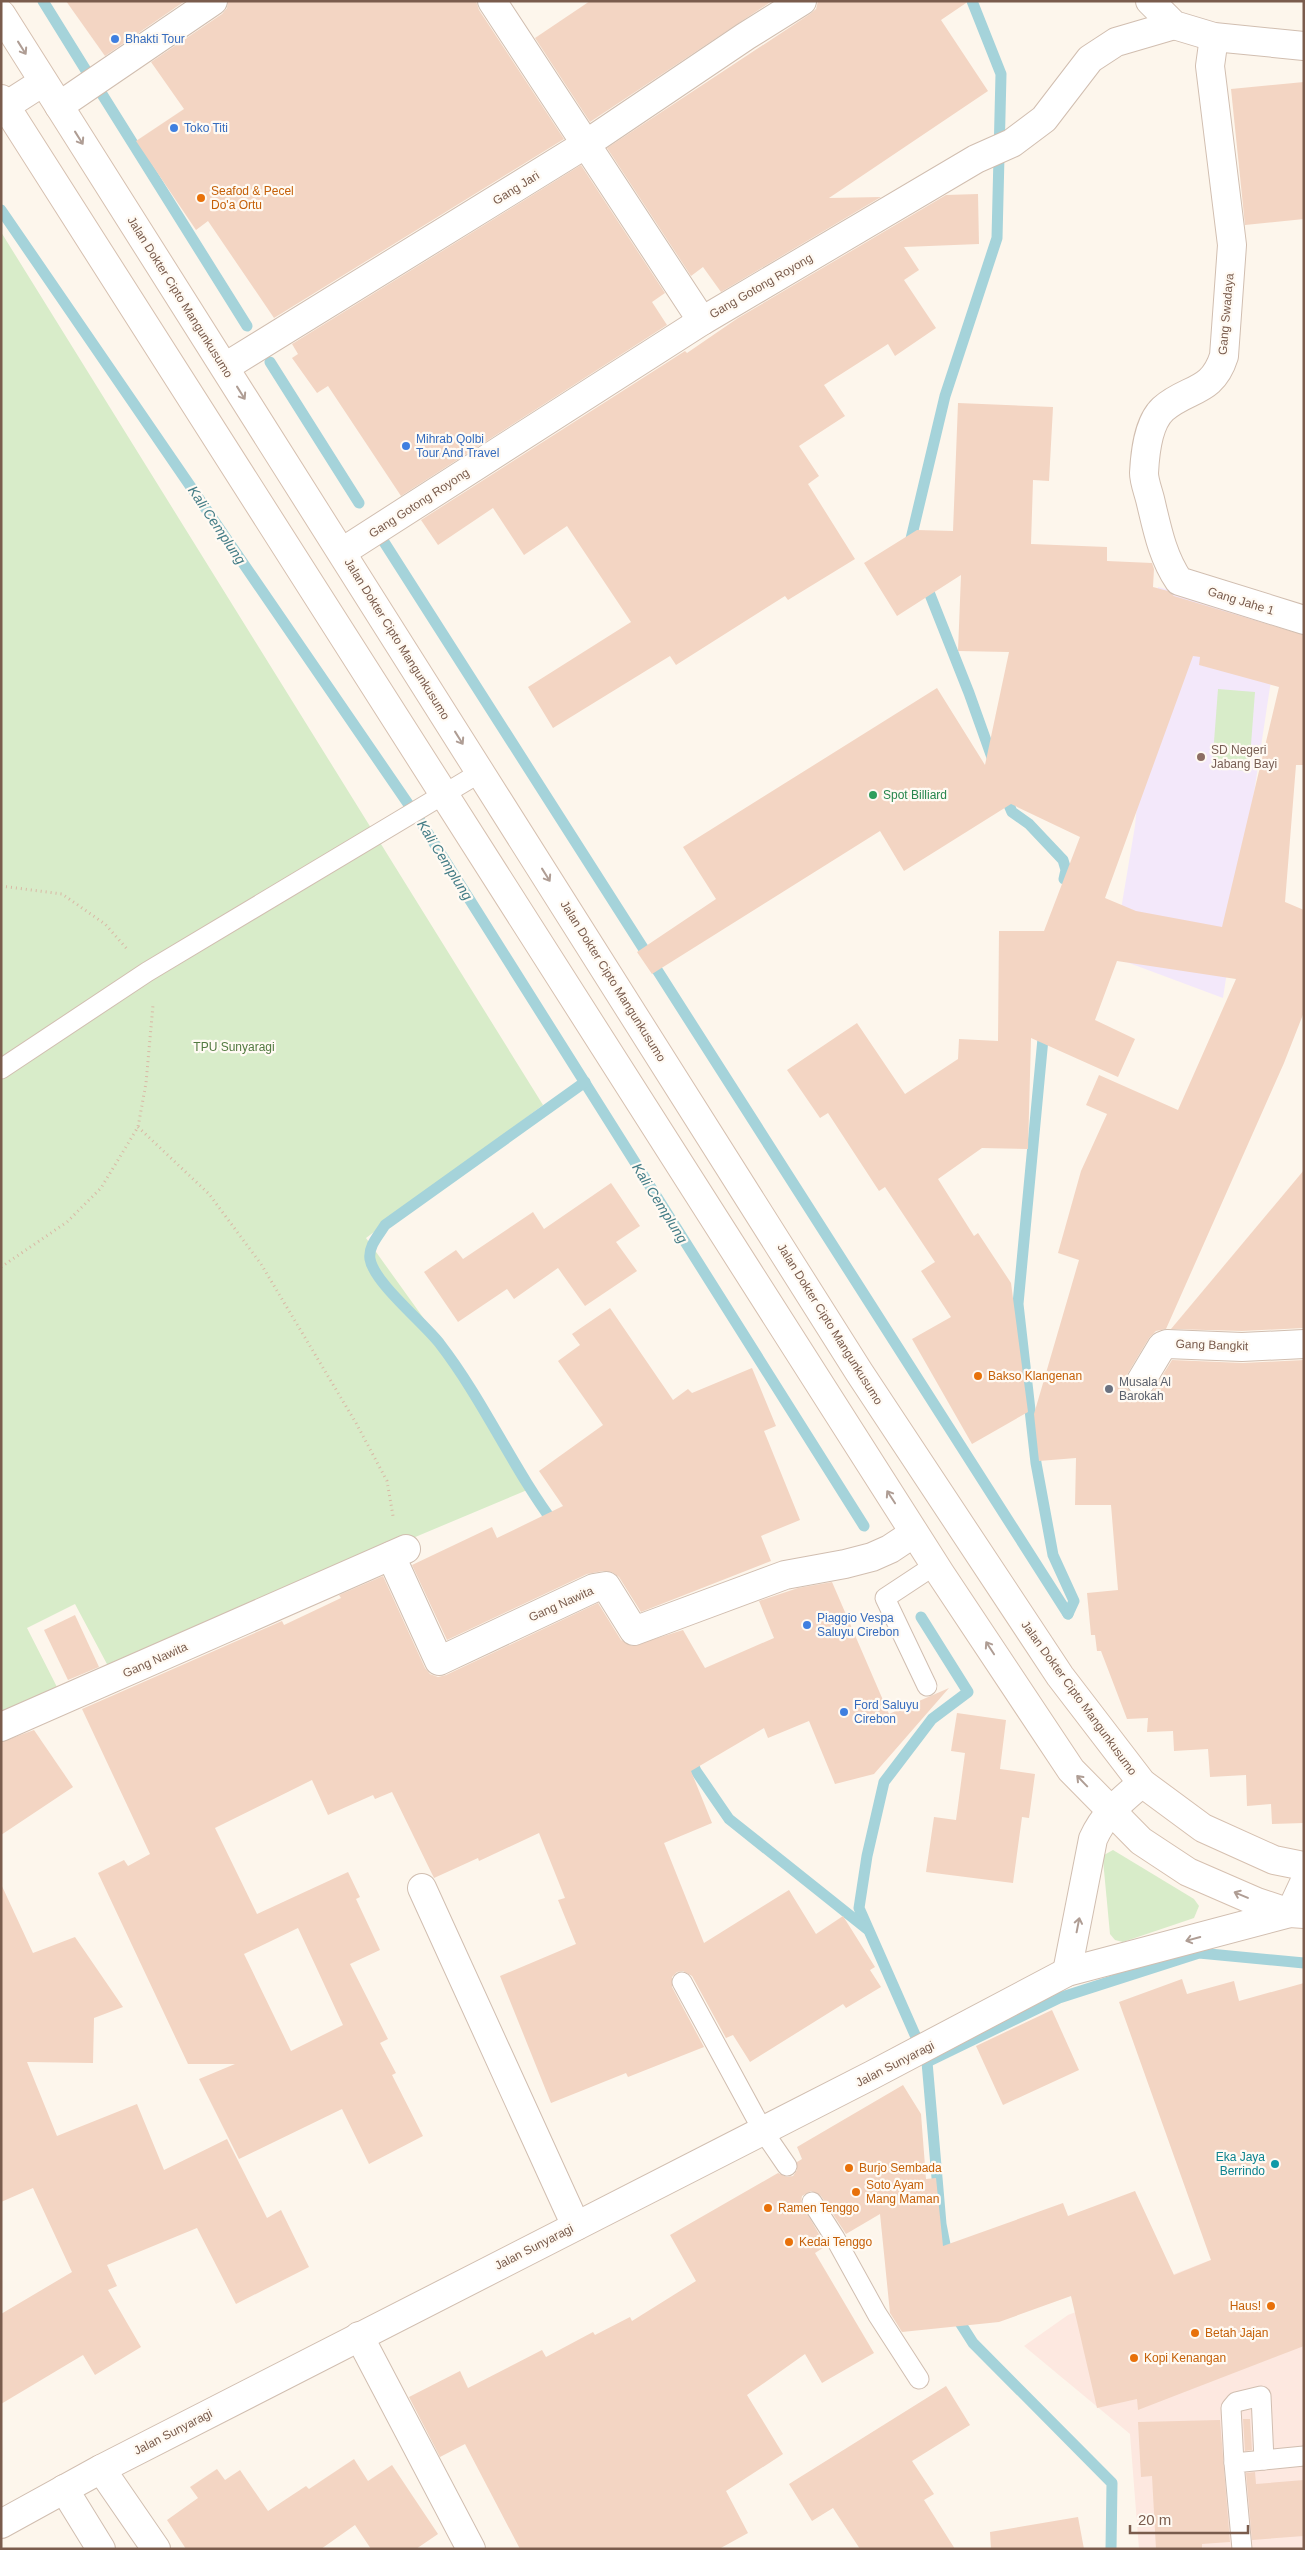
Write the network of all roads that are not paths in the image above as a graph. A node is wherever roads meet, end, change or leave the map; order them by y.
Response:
1 (214, 1) edge
2 (492, 1) edge
3 (802, 1) edge
4 (1150, 1) edge
5 (1, 14) edge
6 (1174, 25) junction
7 (1214, 37) junction
8 (1304, 46) edge
9 (43, 82) junction
10 (3, 105) edge
11 (59, 106) junction
12 (586, 144) junction
13 (702, 321) junction
14 (225, 367) junction
15 (342, 552) junction
16 (1179, 581) joint
17 (1304, 620) edge
18 (481, 772) junction
19 (433, 801) junction
20 (1, 1069) edge
21 (1304, 1344) edge
22 (1140, 1381) dead end
23 (914, 1534) junction
24 (935, 1566) junction
25 (927, 1686) dead end
26 (1, 1727) edge
27 (1142, 1783) junction
28 (1110, 1811) junction
29 (1304, 1866) edge
30 (1304, 1883) edge
31 (422, 1888) dead end
32 (1297, 1913) edge
33 (1067, 1972) junction
34 (682, 1982) dead end
35 (763, 2130) junction
36 (787, 2166) dead end
37 (812, 2202) dead end
38 (576, 2226) junction
39 (359, 2336) junction
40 (919, 2379) dead end
41 (1264, 2460) junction
42 (1303, 2462) edge
43 (1234, 2463) junction
44 (101, 2469) junction
45 (64, 2489) junction
46 (1, 2524) edge
47 (93, 2536) edge
48 (156, 2549) edge
49 (471, 2549) edge
50 (1242, 2549) edge

1 - 11 street
2 - 12 street
3 - 12 street, Gang Jari
4 - 6 street
5 -> 9 street, Jalan Dokter Cipto Mangunkusumo
6 - 7 street
6 - 13 street, Gang Gotong Royong
7 - 8 street
7 - 16 street, Gang Swadaya
9 - 10 street
9 - 11 street, Jalan Dokter Cipto Mangunkusumo
10 - 19 street
11 -> 14 street, Jalan Dokter Cipto Mangunkusumo
12 - 13 street
12 - 14 street, Gang Jari
13 - 15 street, Gang Gotong Royong
14 -> 15 street, Jalan Dokter Cipto Mangunkusumo
15 -> 18 street, Jalan Dokter Cipto Mangunkusumo
16 - 17 street, Gang Jahe 1
18 - 19 lane
18 -> 27 street, Jalan Dokter Cipto Mangunkusumo
19 - 20 lane
23 -> 19 street
21 - 22 street, Gang Bangkit
23 - 24 street
23 - 26 street, Gang Nawita
24 - 25 lane
28 -> 24 street
27 - 28 street
27 - 29 street, Jalan Dokter Cipto Mangunkusumo
32 -> 28 street
33 -> 28 street
30 - 32 street
31 - 38 street
32 -> 33 street, Jalan Sunyaragi
33 - 35 street, Jalan Sunyaragi
34 - 35 lane
35 - 36 lane
35 - 38 street, Jalan Sunyaragi
37 - 40 lane
38 - 39 street, Jalan Sunyaragi
39 - 44 street, Jalan Sunyaragi
39 - 49 street
41 - 42 lane
41 - 43 lane
41 - 43 lane
43 - 50 lane
44 - 45 street, Jalan Sunyaragi
44 - 48 street
45 - 46 street, Jalan Sunyaragi
45 - 47 street

